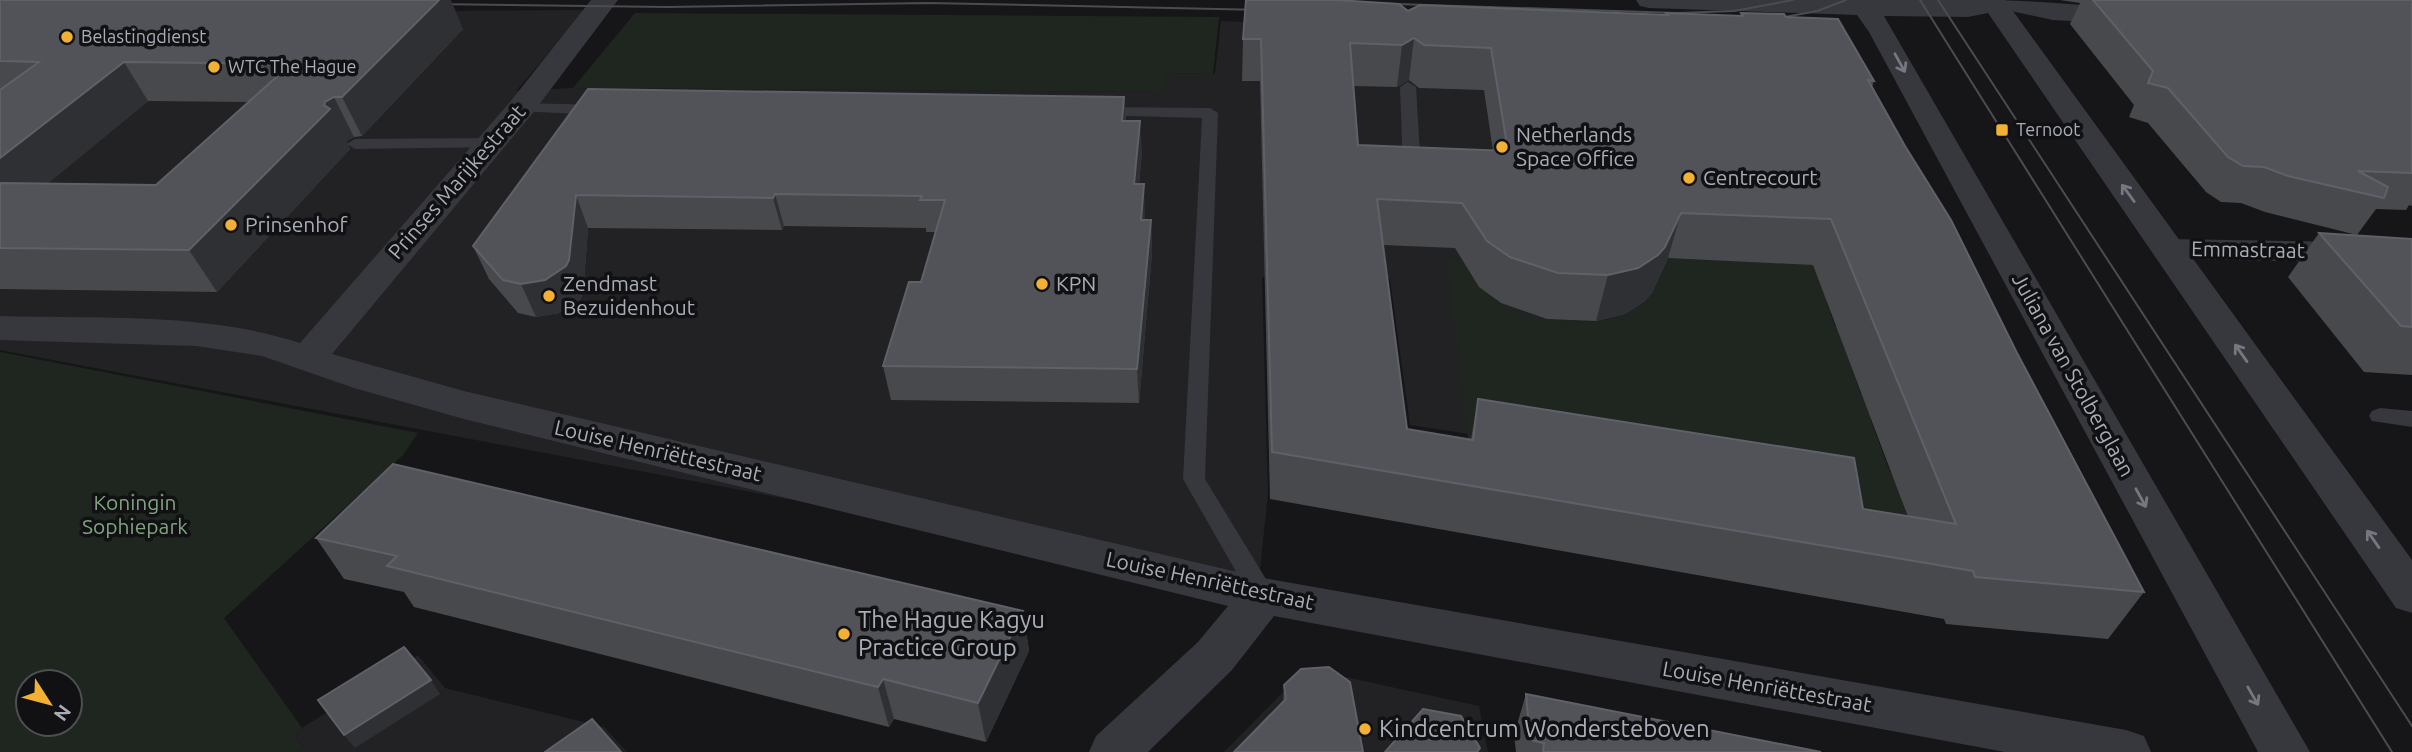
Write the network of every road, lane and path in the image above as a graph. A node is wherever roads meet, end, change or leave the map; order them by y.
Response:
1 (605, 0) edge
2 (1649, 0) edge
3 (1993, 0) edge
4 (1861, 3) edge
5 (2150, 16) edge
6 (1408, 87) dead end
7 (521, 108) junction
8 (614, 110) edge
9 (1085, 112) edge
10 (490, 143) junction
11 (355, 144) dead end
12 (1412, 170) edge
13 (2168, 249) junction
14 (2412, 253) edge
15 (0, 328) edge
16 (306, 360) junction
17 (2380, 416) dead end
18 (2412, 419) edge
19 (2412, 595) edge
20 (1263, 596) junction
21 (1114, 752) edge
22 (2126, 752) edge
23 (2285, 752) edge

1 - 7 street, Prinses Marijkestraat
2 - 4 street
3 - 4 street
3 - 5 street
13 -> 3 street
4 -> 23 street, Juliana van Stolberglaan
6 - 12 lane
7 - 8 lane
7 - 10 street, Prinses Marijkestraat
9 - 20 lane
10 - 11 lane
10 - 16 street, Prinses Marijkestraat
13 - 14 street, Emmastraat
19 -> 13 street
15 - 16 street, Louise Henriëttestraat
16 - 20 street, Louise Henriëttestraat
17 - 18 lane
20 - 21 street
20 - 22 street, Louise Henriëttestraat

